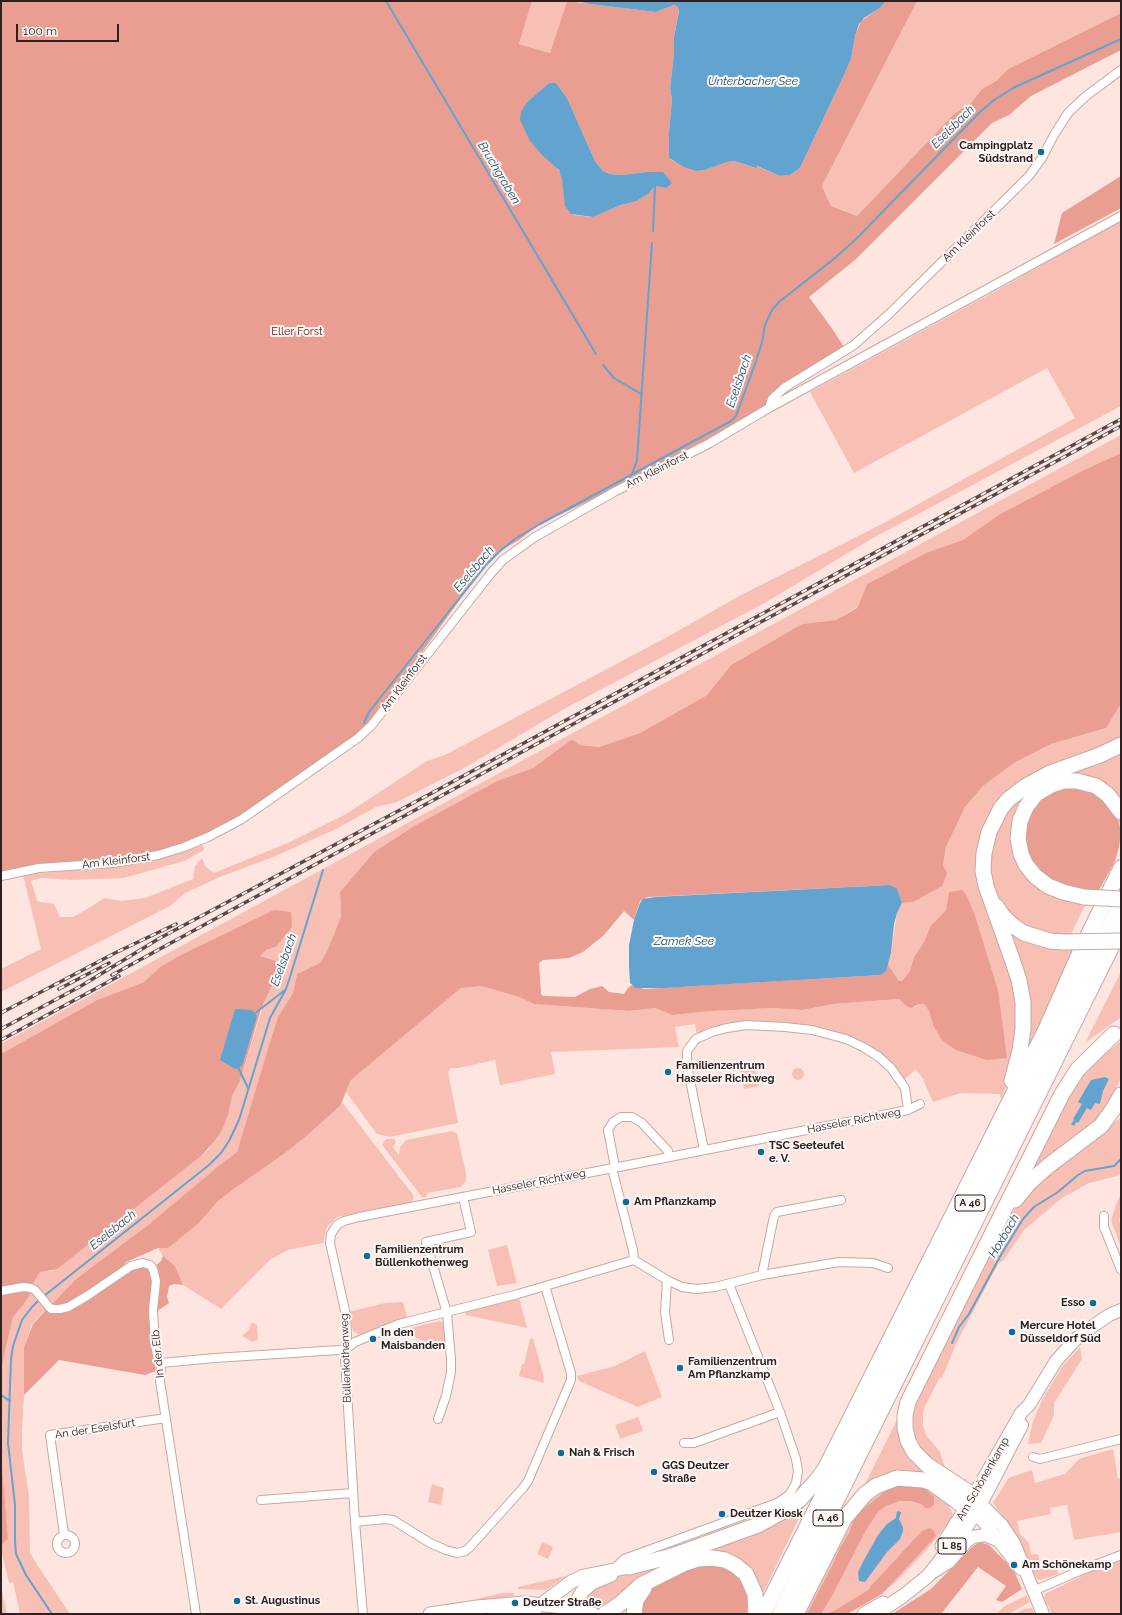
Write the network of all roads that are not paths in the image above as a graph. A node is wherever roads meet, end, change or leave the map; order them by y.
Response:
1 (1121, 70) edge
2 (1121, 216) edge
3 (796, 380) junction
4 (801, 391) junction
5 (769, 408) junction
6 (1121, 746) edge
7 (1121, 812) edge
8 (1121, 868) edge
9 (1, 876) edge
10 (991, 898) junction
11 (1121, 899) edge
12 (1121, 903) edge
13 (1121, 928) edge
14 (1121, 941) edge
15 (1118, 1032) edge
16 (1121, 1095) edge
17 (920, 1104) dead end
18 (908, 1110) junction
19 (1004, 1112) junction
20 (1026, 1120) junction
21 (704, 1150) junction
22 (669, 1157) junction
23 (613, 1168) junction
24 (463, 1197) junction
25 (841, 1200) dead end
26 (1104, 1216) dead end
27 (337, 1225) joint
28 (993, 1230) junction
29 (634, 1260) junction
30 (888, 1268) dead end
31 (1121, 1270) edge
32 (762, 1275) junction
33 (667, 1280) junction
34 (729, 1284) junction
35 (545, 1286) junction
36 (1, 1291) edge
37 (1121, 1310) edge
38 (447, 1313) junction
39 (669, 1340) dead end
40 (346, 1349) junction
41 (161, 1364) junction
42 (780, 1412) junction
43 (166, 1418) junction
44 (438, 1419) dead end
45 (1121, 1439) edge
46 (684, 1443) dead end
47 (1033, 1457) dead end
48 (825, 1469) junction
49 (354, 1493) junction
50 (261, 1500) dead end
51 (820, 1503) junction
52 (977, 1507) junction
53 (355, 1522) junction
54 (64, 1534) dead end
55 (1000, 1541) junction
56 (1121, 1555) edge
57 (626, 1563) junction
58 (611, 1572) junction
59 (928, 1576) junction
60 (655, 1578) junction
61 (1027, 1578) junction
62 (1033, 1592) junction
63 (539, 1609) edge
64 (575, 1611) edge
65 (196, 1614) edge
66 (363, 1614) edge
67 (430, 1614) edge
68 (494, 1614) edge
69 (593, 1614) edge
70 (605, 1614) edge
71 (634, 1614) edge
72 (756, 1614) edge
73 (763, 1614) edge
74 (780, 1614) edge
75 (796, 1614) edge
76 (864, 1614) edge
77 (876, 1614) edge
78 (1043, 1614) edge

1 - 3 street, Am Kleinforst
2 - 4 street, Am Kleinforst
3 - 4 street
3 - 5 street, Am Kleinforst
4 - 5 street, Am Kleinforst
5 - 9 street, Am Kleinforst
6 - 10 highway
7 - 11 highway, bridge
8 - 19 highway
10 - 14 highway, bridge
10 - 19 highway
12 - 51 highway, A 46
13 - 20 highway, A 46
15 - 20 highway
15 - 28 highway
16 - 28 highway
17 - 18 street, Hasseler Richtweg
18 - 21 street, Hasseler Richtweg
18 - 21 street, Hasseler Richtweg
19 - 48 highway
20 - 74 highway, A 46
21 - 22 street, Hasseler Richtweg
22 - 23 street, Hasseler Richtweg
22 - 23 street
23 - 24 street, Hasseler Richtweg
23 - 29 street
24 - 27 street, Hasseler Richtweg
24 - 38 street
25 - 32 street
26 - 31 street
27 - 40 street, Büllenkothenweg
28 - 52 highway
29 - 33 street
29 - 35 street
30 - 32 street
32 - 34 street
33 - 34 street
33 - 39 street
34 - 42 street
35 - 38 street
35 - 53 street
36 - 41 street, In der Elb
37 - 52 street, Am Schönenkamp / L 85
38 - 40 street
38 - 44 street
40 - 41 street
40 - 49 street, Büllenkothenweg
41 - 43 street, In der Elb
42 - 46 street
42 - 57 street
43 - 54 street, An der Eselsfurt
43 - 65 street, In der Elb
45 - 47 street
48 - 51 highway
48 - 57 highway
49 - 50 street
49 - 53 street, Büllenkothenweg
51 - 73 highway, A 46
52 - 55 street
52 - 59 main road, Am Schönenkamp / L 85
52 - 61 street
52 - 75 highway
52 - 76 main road, Am Schönenkamp / L 85
53 - 66 street, Büllenkothenweg
55 - 59 street
55 - 61 street
56 - 62 street
57 - 58 main road
58 - 63 main road
58 - 64 main road
59 - 77 main road, Am Schönenkamp / L 85
60 - 70 highway
60 - 71 highway
60 - 72 highway
61 - 62 street
62 - 78 street
63 - 64 main road
63 - 67 main road
63 - 68 main road
64 - 69 main road

